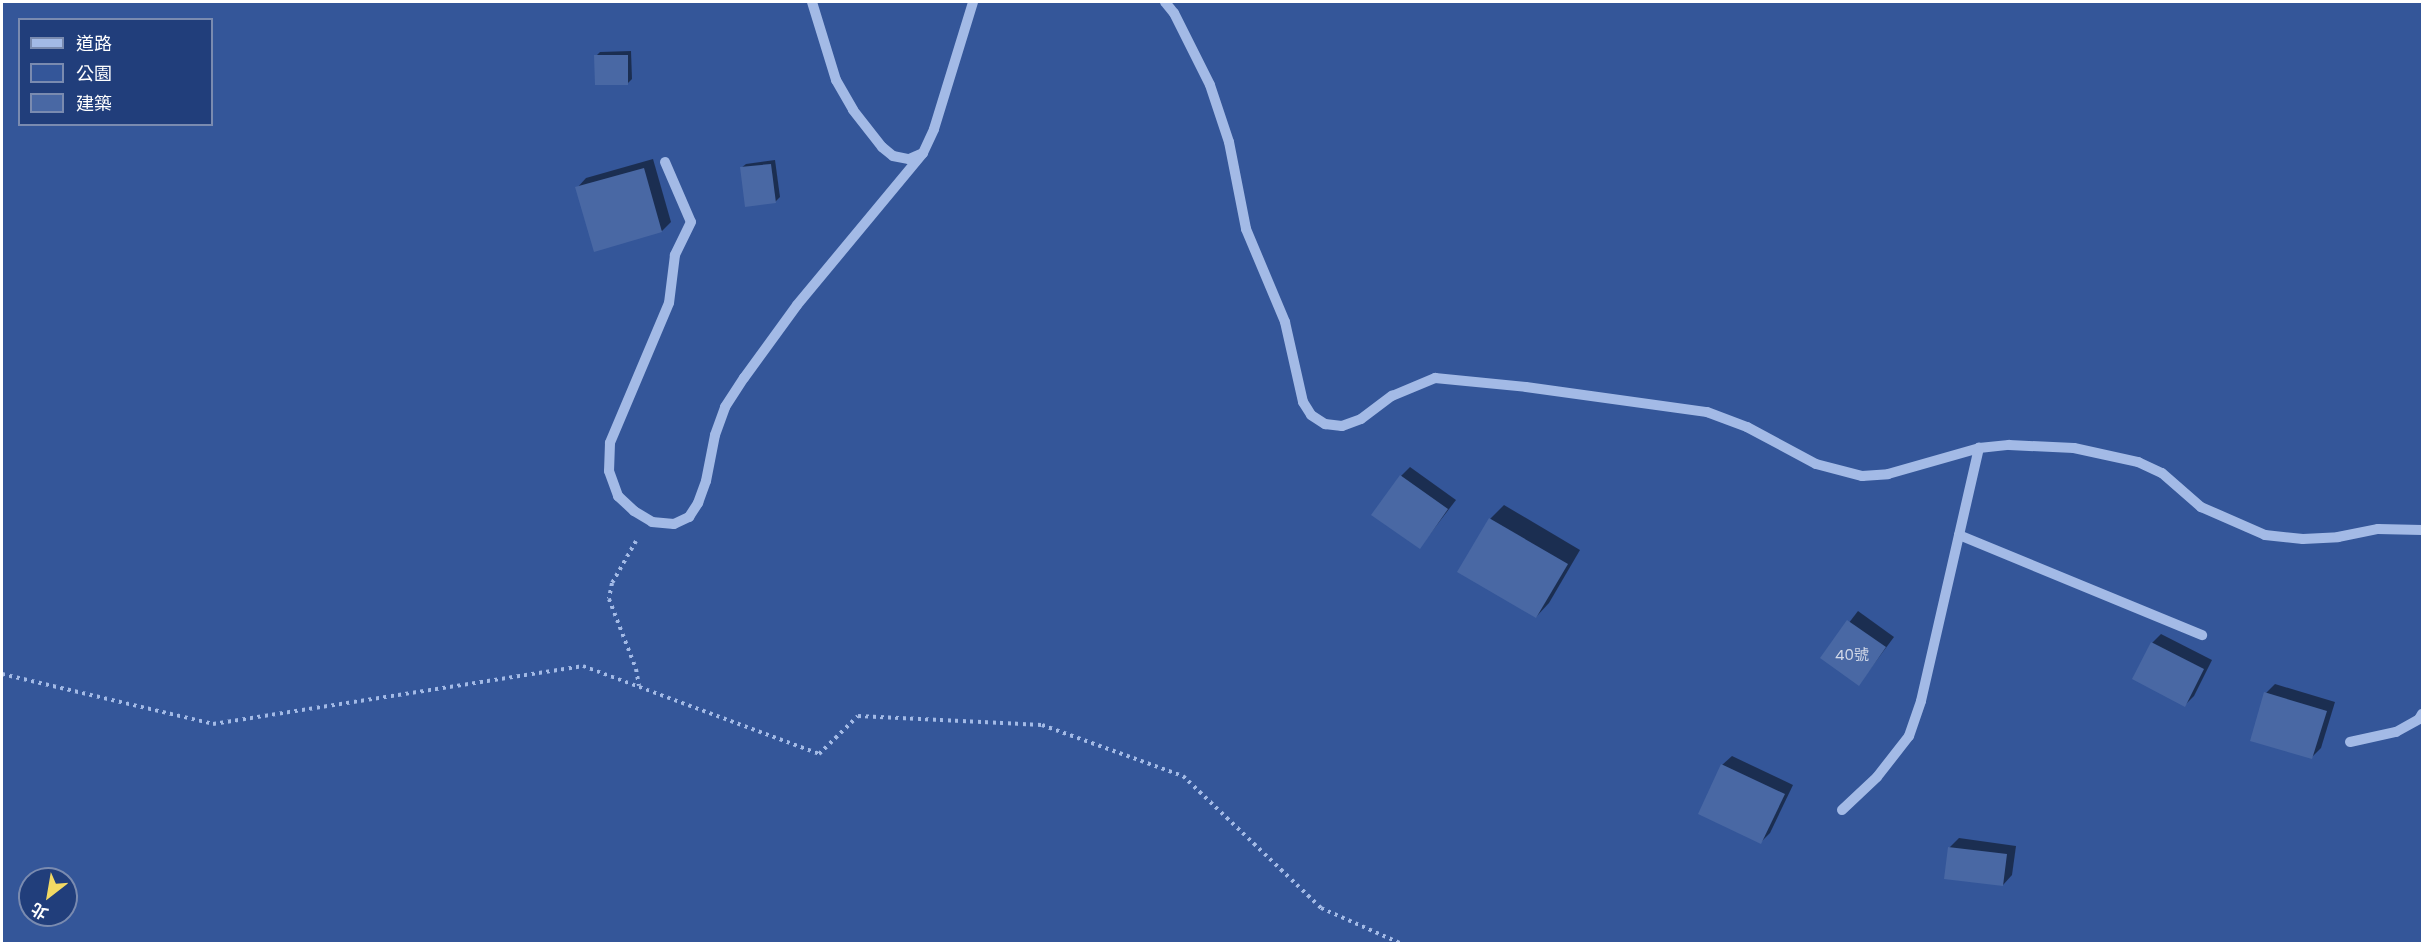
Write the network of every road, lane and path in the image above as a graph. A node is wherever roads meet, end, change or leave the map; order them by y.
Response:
1 (812, 2) edge
2 (973, 2) edge
3 (1165, 2) edge
4 (922, 153) junction
5 (665, 162) dead end
6 (1979, 448) junction
7 (652, 522) junction
8 (2422, 530) edge
9 (1959, 535) junction
10 (2202, 635) dead end
11 (2, 674) edge
12 (639, 686) junction
13 (2422, 714) edge
14 (2350, 742) dead end
15 (1842, 810) dead end
16 (1402, 944) edge

1 - 4 street
2 - 4 street
3 - 6 street
4 - 7 street
5 - 7 street
6 - 8 street
6 - 9 street
7 - 12 path
9 - 10 street
9 - 15 street
11 - 12 path
12 - 16 path
13 - 14 street

